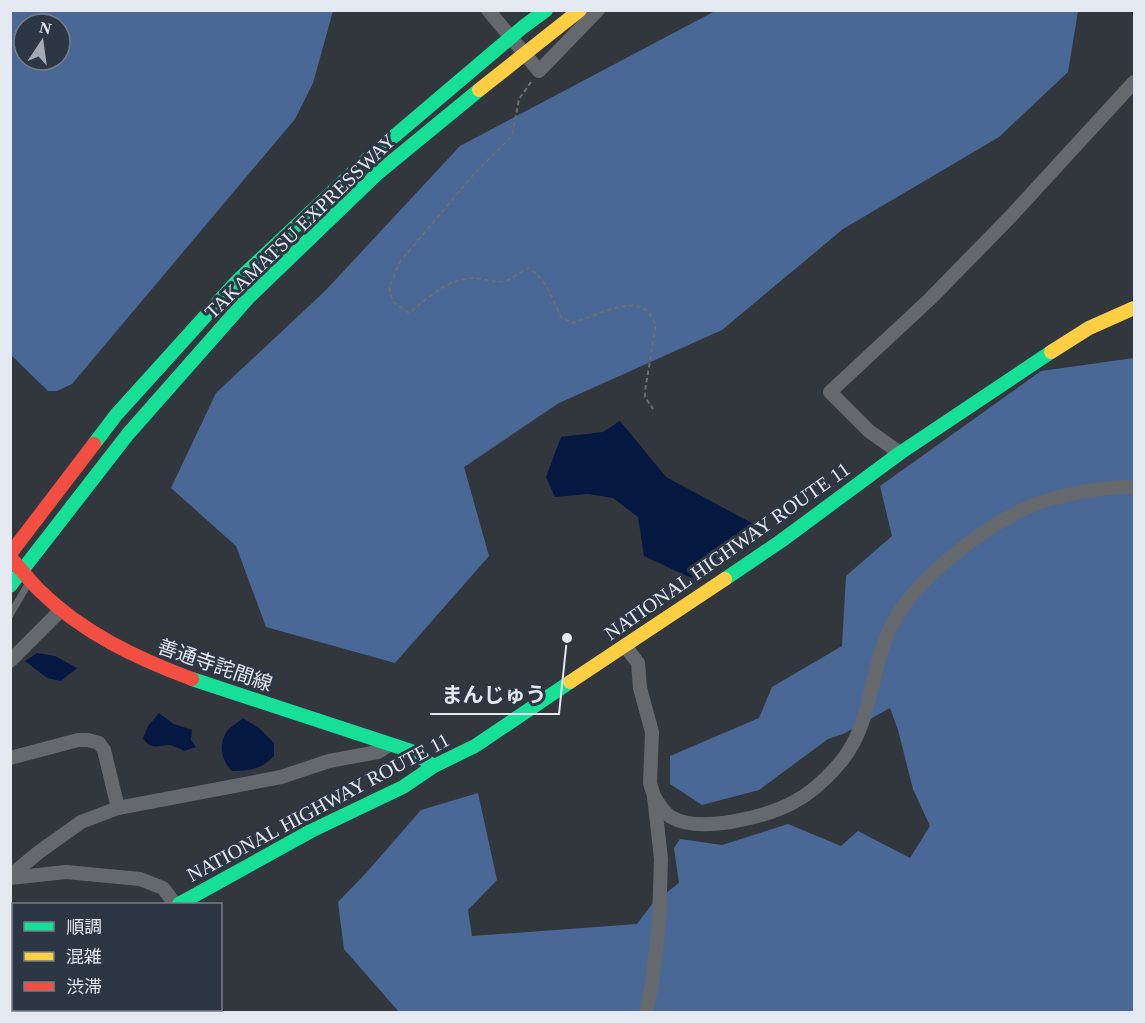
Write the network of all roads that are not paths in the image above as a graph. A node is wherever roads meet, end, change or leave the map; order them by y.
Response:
1 (488, 10) edge
2 (546, 10) edge
3 (580, 10) edge
4 (598, 10) edge
5 (1134, 82) edge
6 (1134, 308) edge
7 (900, 453) junction
8 (1134, 488) edge
9 (65, 516) junction
10 (10, 555) edge
11 (38, 565) dead end
12 (33, 574) dead end
13 (10, 586) edge
14 (60, 611) junction
15 (10, 615) edge
16 (625, 646) junction
17 (10, 661) edge
18 (388, 745) junction
19 (10, 758) edge
20 (434, 766) junction
21 (654, 796) junction
22 (118, 808) junction
23 (10, 877) edge
24 (176, 903) edge
25 (179, 903) edge
26 (646, 1012) edge

1 - 4 street
2 - 10 main road, TAKAMATSU EXPRESSWAY
3 - 9 main road, TAKAMATSU EXPRESSWAY
5 - 7 street
6 - 7 main road, NATIONAL HIGHWAY ROUTE 11
7 - 16 main road, NATIONAL HIGHWAY ROUTE 11
8 - 21 street
9 - 11 lane
9 - 13 main road, TAKAMATSU EXPRESSWAY
10 - 14 main road, 善通寺詫間線
12 - 15 lane
14 - 17 street
14 - 18 main road, 善通寺詫間線
16 - 20 main road, NATIONAL HIGHWAY ROUTE 11
16 - 21 street
18 - 20 main road, 善通寺詫間線
18 - 22 street
19 - 22 street
20 - 25 main road, NATIONAL HIGHWAY ROUTE 11
21 - 26 street
22 - 23 street
23 - 24 street

